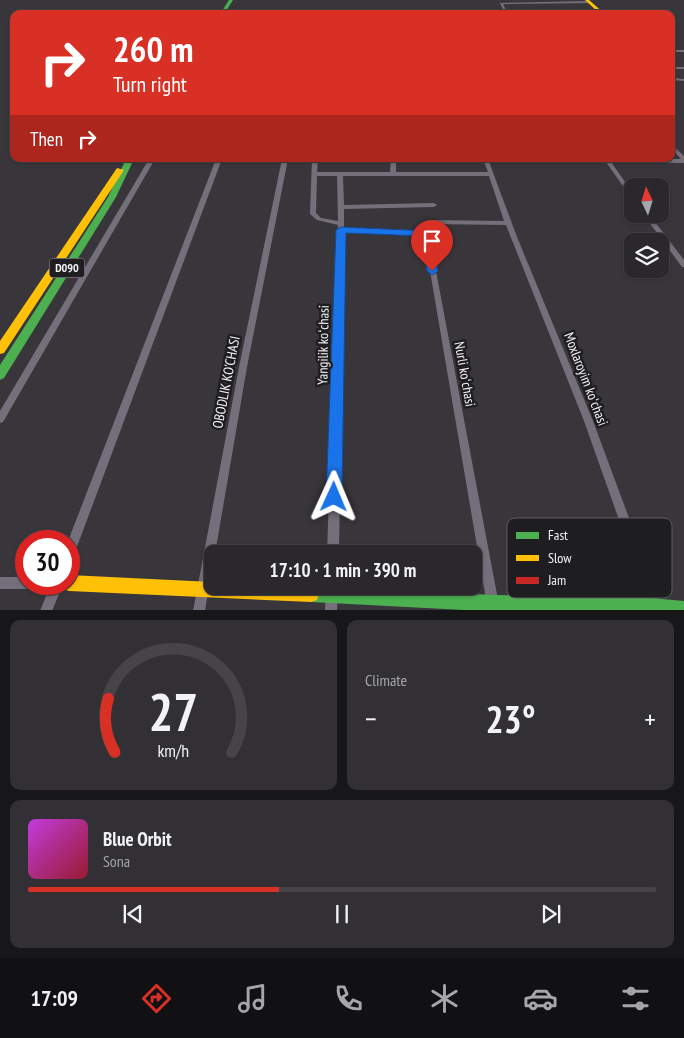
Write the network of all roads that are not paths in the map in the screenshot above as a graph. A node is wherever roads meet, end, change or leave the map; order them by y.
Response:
1 (588, 1) edge
2 (505, 10) edge
3 (598, 10) edge
4 (675, 150) edge
5 (684, 160) edge
6 (128, 162) edge
7 (129, 162) edge
8 (150, 162) edge
9 (217, 162) edge
10 (284, 162) edge
11 (315, 162) edge
12 (392, 162) edge
13 (487, 162) edge
14 (608, 162) edge
15 (393, 173) junction
16 (316, 174) junction
17 (340, 174) junction
18 (489, 174) junction
19 (624, 184) edge
20 (434, 205) dead end
21 (340, 207) junction
22 (508, 223) junction
23 (653, 223) edge
24 (341, 227) junction
25 (426, 233) junction
26 (684, 266) edge
27 (0, 350) edge
28 (0, 375) edge
29 (0, 419) edge
30 (623, 518) edge
31 (77, 530) edge
32 (333, 545) edge
33 (0, 582) edge
34 (15, 583) edge
35 (80, 583) edge
36 (203, 588) junction
37 (52, 595) edge
38 (332, 595) edge
39 (379, 595) edge
40 (493, 607) edge
41 (652, 608) edge
42 (684, 609) edge
43 (46, 610) edge
44 (199, 610) edge
45 (332, 610) edge

1 - 2 street
1 - 3 main road
4 - 5 street
6 - 27 main road, D090
7 - 28 main road, D090
8 - 29 street
9 - 31 street
10 - 36 street, OBODLIK KO'CHASI
11 - 16 street
12 - 15 street
13 - 18 street, Moxlaroyim koʻchasi
14 - 19 street
15 - 17 street
15 - 18 street
16 - 17 street
16 - 24 street
17 - 21 street, Yangilik koʻchasi
18 - 22 street, Moxlaroyim koʻchasi
20 - 21 street
21 - 24 street, Yangilik koʻchasi
22 - 25 street
22 - 30 street, Moxlaroyim koʻchasi
23 - 26 street
24 - 25 street
24 - 32 street, Yangilik koʻchasi
25 - 40 street, Nurli koʻchasi
33 - 34 street
35 - 36 main road
36 - 44 street, OBODLIK KO'CHASI
37 - 43 street
38 - 45 street
39 - 40 main road
40 - 41 main road
41 - 42 main road

